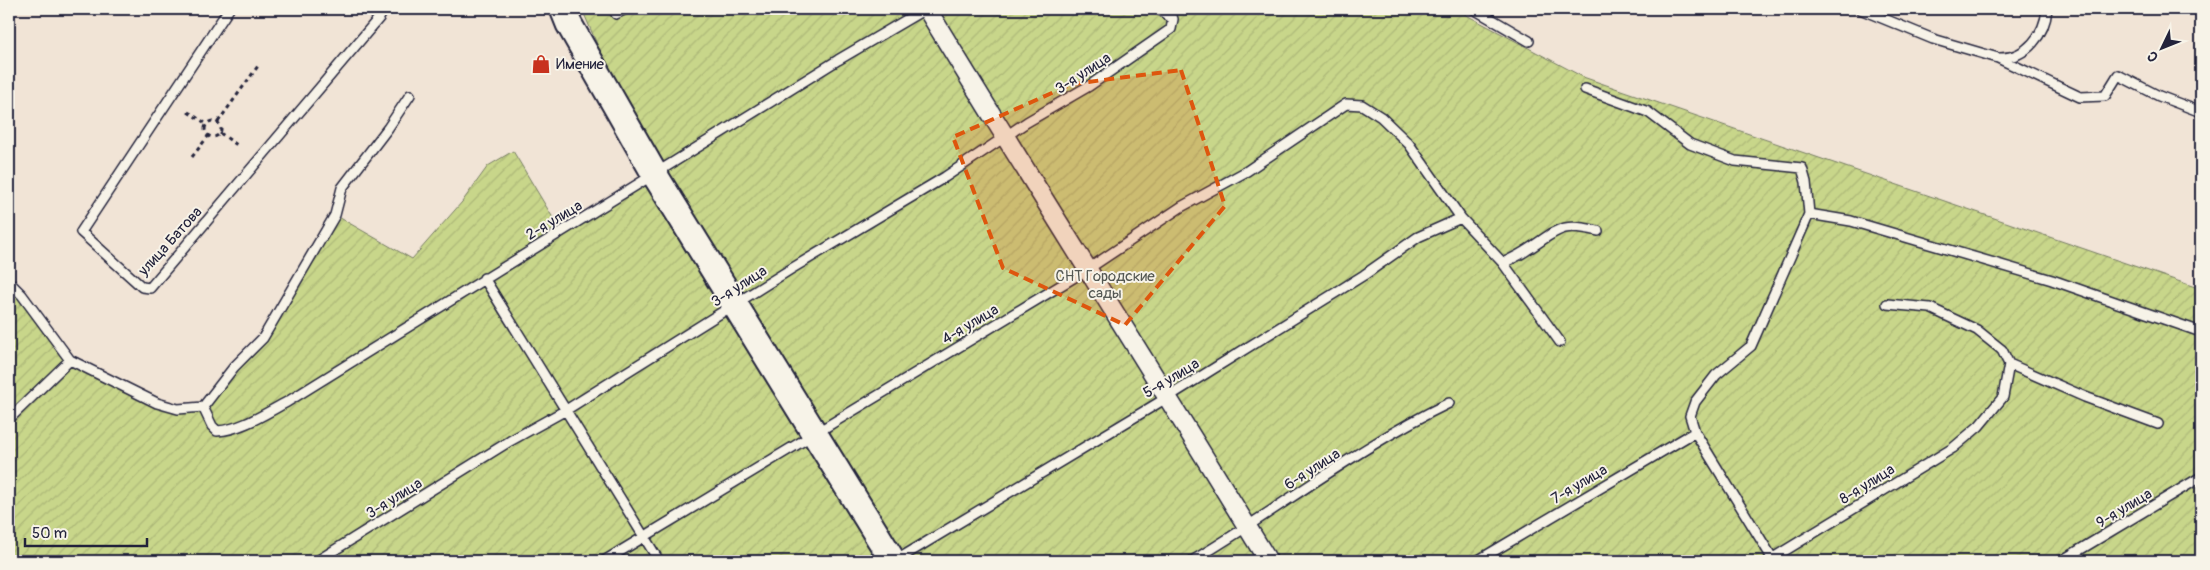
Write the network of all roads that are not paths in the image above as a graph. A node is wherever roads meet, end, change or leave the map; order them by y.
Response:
1 (229, 9) edge
2 (384, 9) edge
3 (563, 9) edge
4 (626, 9) edge
5 (926, 9) edge
6 (1159, 9) edge
7 (1474, 9) edge
8 (1860, 9) edge
9 (2047, 9) edge
10 (616, 14) dead end
11 (1529, 41) dead end
12 (1998, 58) junction
13 (1585, 88) dead end
14 (410, 95) dead end
15 (2201, 112) edge
16 (1004, 136) junction
17 (656, 177) junction
18 (1809, 214) junction
19 (1461, 218) junction
20 (1598, 231) dead end
21 (1503, 263) junction
22 (1088, 269) junction
23 (484, 278) junction
24 (9, 282) edge
25 (735, 304) junction
26 (1887, 304) dead end
27 (2201, 332) edge
28 (1560, 342) dead end
29 (70, 360) junction
30 (2009, 364) junction
31 (1168, 397) junction
32 (1450, 403) dead end
33 (203, 407) junction
34 (566, 410) junction
35 (9, 419) edge
36 (2158, 424) dead end
37 (1694, 432) junction
38 (814, 434) junction
39 (2201, 477) edge
40 (1248, 528) junction
41 (644, 537) junction
42 (1771, 560) edge
43 (318, 561) edge
44 (604, 561) edge
45 (659, 561) edge
46 (893, 561) edge
47 (1192, 561) edge
48 (1268, 561) edge
49 (1478, 561) edge
50 (2061, 561) edge

1 - 2 lane, улица Батова
3 - 17 street
4 - 10 lane
5 - 16 street
5 - 17 lane, 2-я улица
6 - 16 lane, 3-я улица
7 - 11 lane
8 - 12 lane
9 - 12 lane
12 - 15 lane
13 - 18 lane
14 - 33 lane
16 - 22 street
16 - 25 lane, 3-я улица
17 - 23 lane, 2-я улица
17 - 25 street
18 - 27 lane
18 - 37 lane
19 - 21 lane
19 - 22 lane, 4-я улица
19 - 31 lane, 5-я улица
20 - 21 lane
21 - 28 lane
22 - 31 street
22 - 38 lane, 4-я улица
23 - 33 lane, 2-я улица
23 - 34 lane
24 - 29 lane
25 - 34 lane, 3-я улица
25 - 38 street
26 - 30 lane
29 - 33 lane
29 - 35 lane
30 - 36 lane
30 - 42 lane, 8-я улица
31 - 40 street
31 - 46 lane, 5-я улица
32 - 40 lane, 6-я улица
34 - 41 lane
34 - 43 lane, 3-я улица
37 - 42 lane
37 - 49 lane, 7-я улица
38 - 41 lane, 4-я улица
38 - 46 street
39 - 50 lane, 9-я улица
40 - 47 lane, 6-я улица
40 - 48 street
41 - 44 lane, 4-я улица
41 - 45 lane

